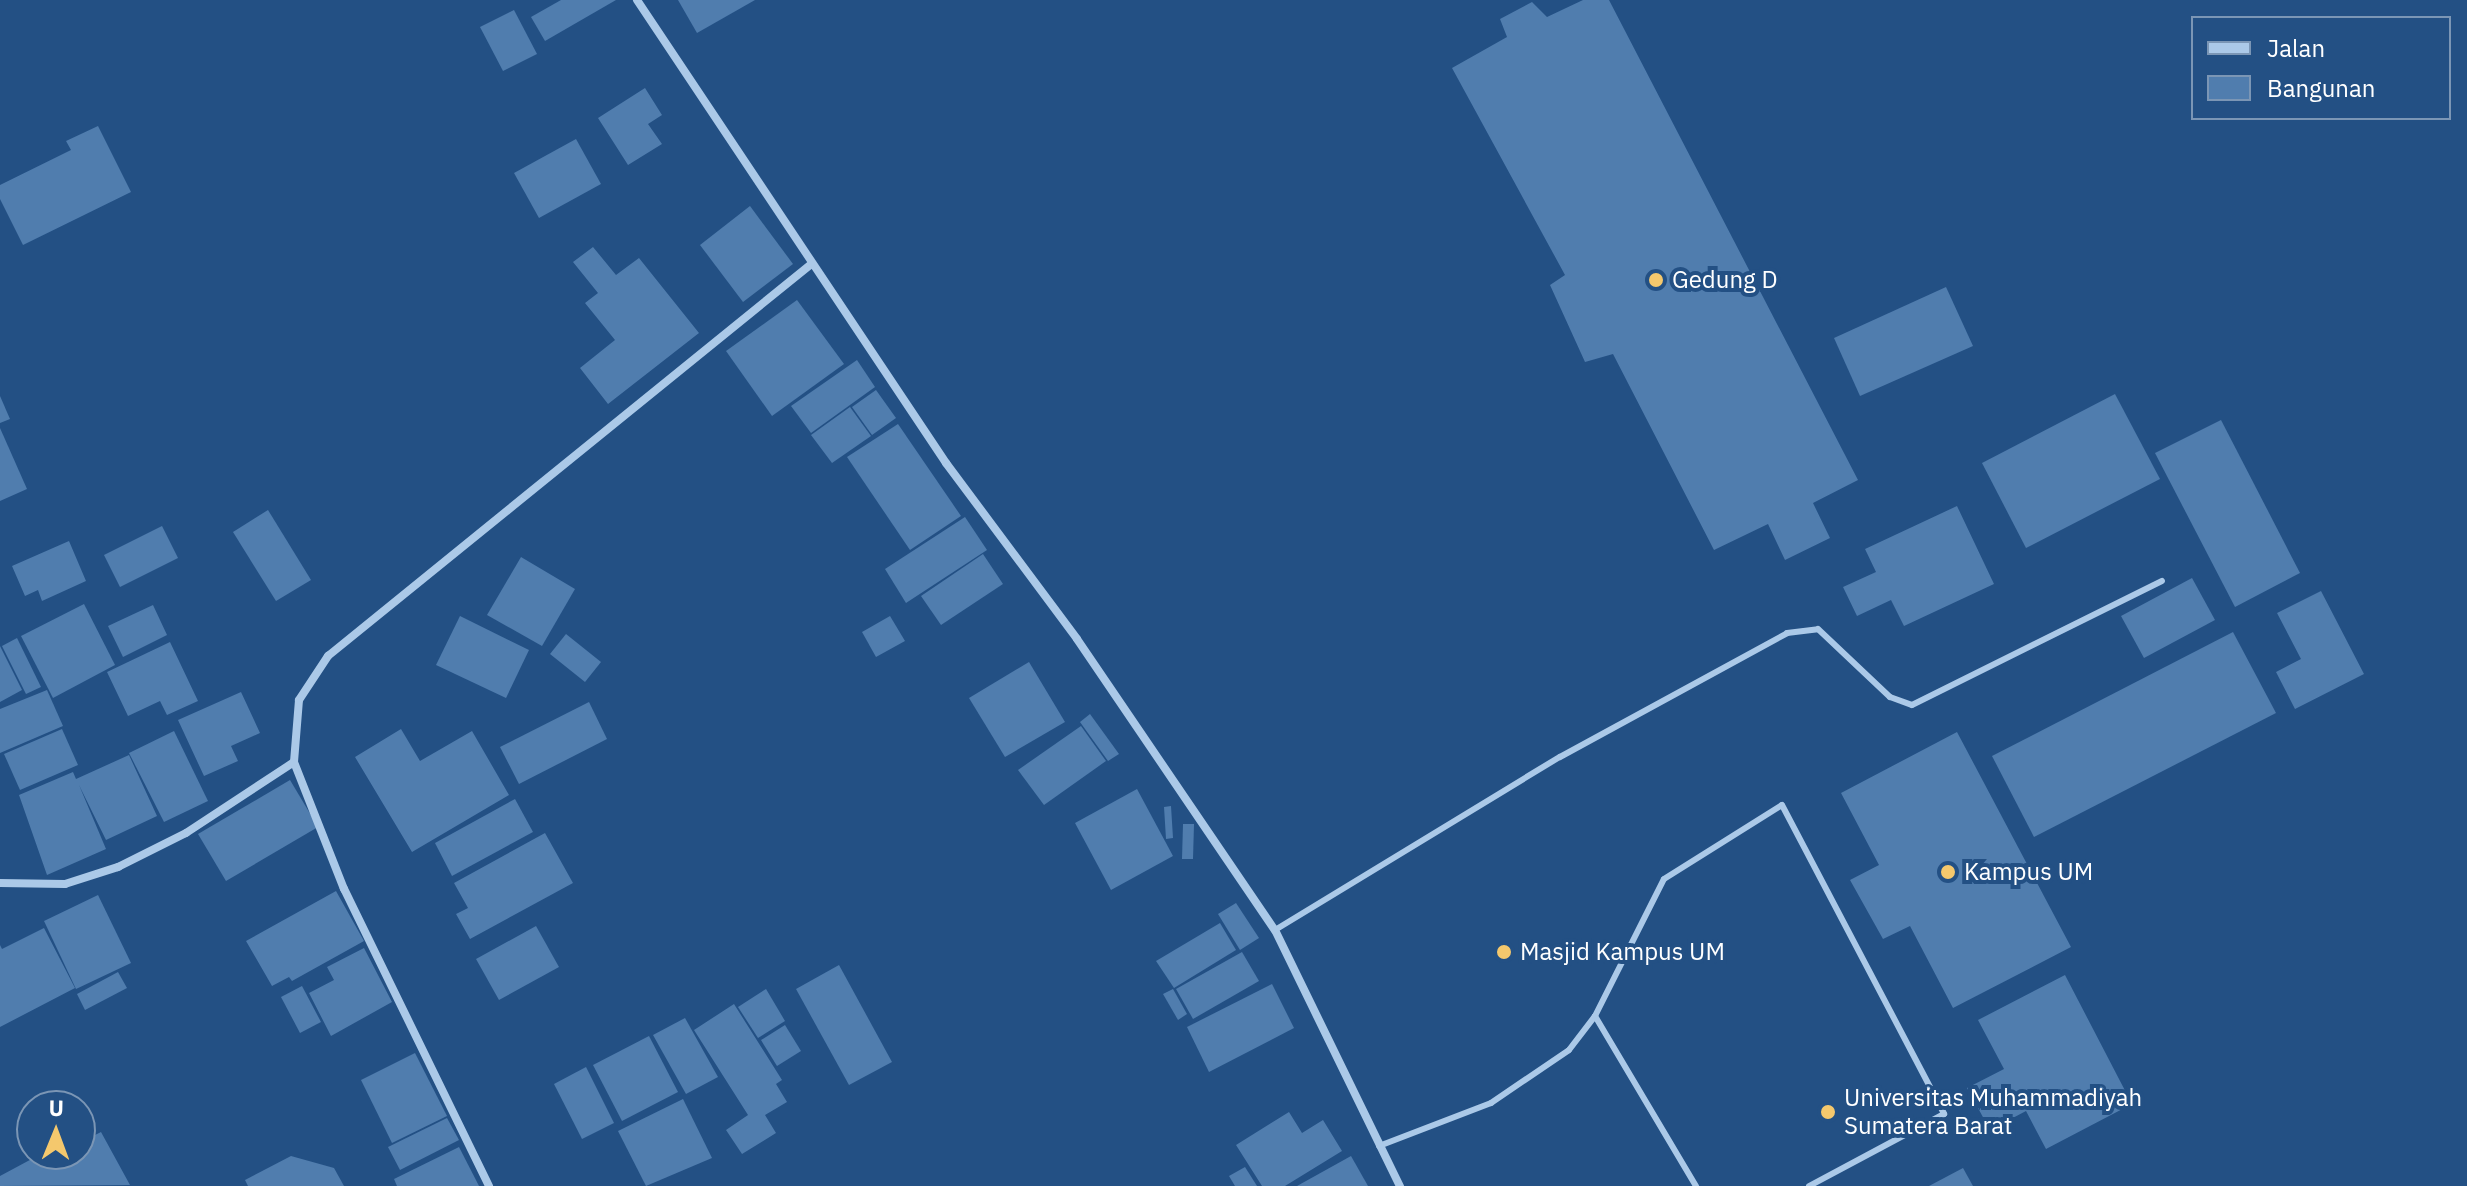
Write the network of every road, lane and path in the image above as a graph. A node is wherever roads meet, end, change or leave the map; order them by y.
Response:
1 (637, 0) edge
2 (810, 265) junction
3 (2162, 581) dead end
4 (294, 762) junction
5 (0, 883) edge
6 (1275, 930) junction
7 (1595, 1016) junction
8 (1379, 1146) junction
9 (489, 1186) edge
10 (1400, 1186) edge
11 (1696, 1186) edge
12 (1809, 1186) edge

1 - 2 street
2 - 4 street
2 - 6 street
3 - 6 lane
4 - 5 street
4 - 9 street
6 - 8 street
7 - 8 lane
7 - 11 lane
7 - 12 lane
8 - 10 street

